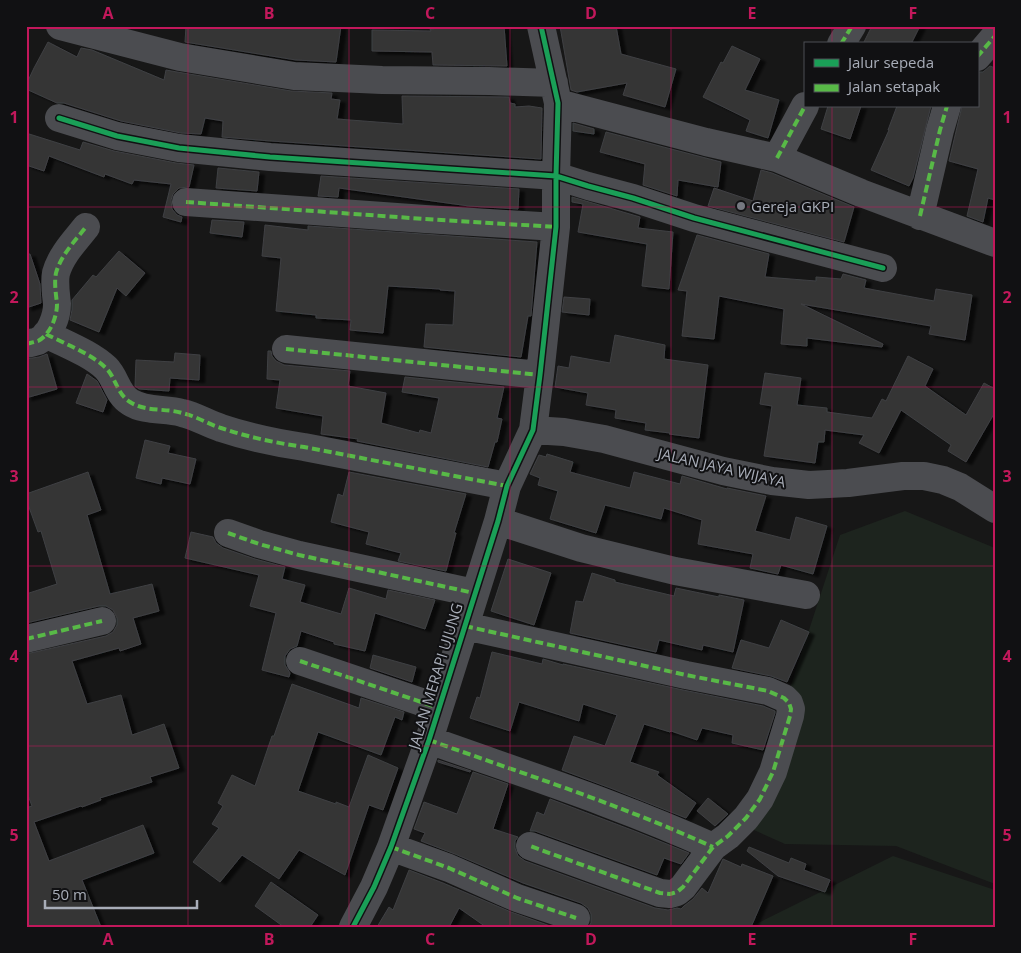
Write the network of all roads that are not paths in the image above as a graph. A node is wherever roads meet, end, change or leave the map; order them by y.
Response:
1 (60, 26) edge
2 (541, 26) edge
3 (852, 26) edge
4 (995, 36) edge
5 (842, 42) edge
6 (978, 56) edge
7 (556, 93) junction
8 (804, 108) edge
9 (947, 108) edge
10 (60, 118) dead end
11 (777, 158) junction
12 (556, 176) junction
13 (186, 202) dead end
14 (920, 216) junction
15 (556, 227) junction
16 (86, 228) dead end
17 (995, 244) edge
18 (883, 268) dead end
19 (36, 339) edge
20 (286, 349) dead end
21 (540, 375) junction
22 (533, 430) junction
23 (507, 486) junction
24 (995, 509) edge
25 (498, 521) junction
26 (228, 533) dead end
27 (474, 593) junction
28 (806, 595) dead end
29 (102, 621) dead end
30 (465, 626) junction
31 (26, 639) edge
32 (300, 661) dead end
33 (439, 708) junction
34 (429, 740) junction
35 (530, 846) dead end
36 (391, 847) junction
37 (713, 847) junction
38 (576, 918) dead end
39 (353, 927) edge

1 - 7 street
2 - 7 street, JALAN MERAPI UJUNG
3 - 5 street
4 - 6 street
7 - 11 street
7 - 12 street, JALAN MERAPI UJUNG
8 - 11 street
9 - 14 street
10 - 12 street
11 - 14 street
12 - 15 street, JALAN MERAPI UJUNG
12 - 18 street
13 - 15 street
14 - 17 street
15 - 21 street, JALAN MERAPI UJUNG
16 - 19 street
19 - 23 street
20 - 21 street
21 - 22 street, JALAN MERAPI UJUNG
22 - 23 street, JALAN MERAPI UJUNG
22 - 24 street, JALAN JAYA WIJAYA
23 - 25 street, JALAN MERAPI UJUNG
25 - 27 street, JALAN MERAPI UJUNG
25 - 28 street
26 - 27 street
27 - 30 street, JALAN MERAPI UJUNG
29 - 31 street
30 - 33 street, JALAN MERAPI UJUNG
30 - 37 street
32 - 33 street
33 - 34 street, JALAN MERAPI UJUNG
34 - 36 street, JALAN MERAPI UJUNG
34 - 37 street
35 - 37 street
36 - 38 street
36 - 39 street, JALAN MERAPI UJUNG

